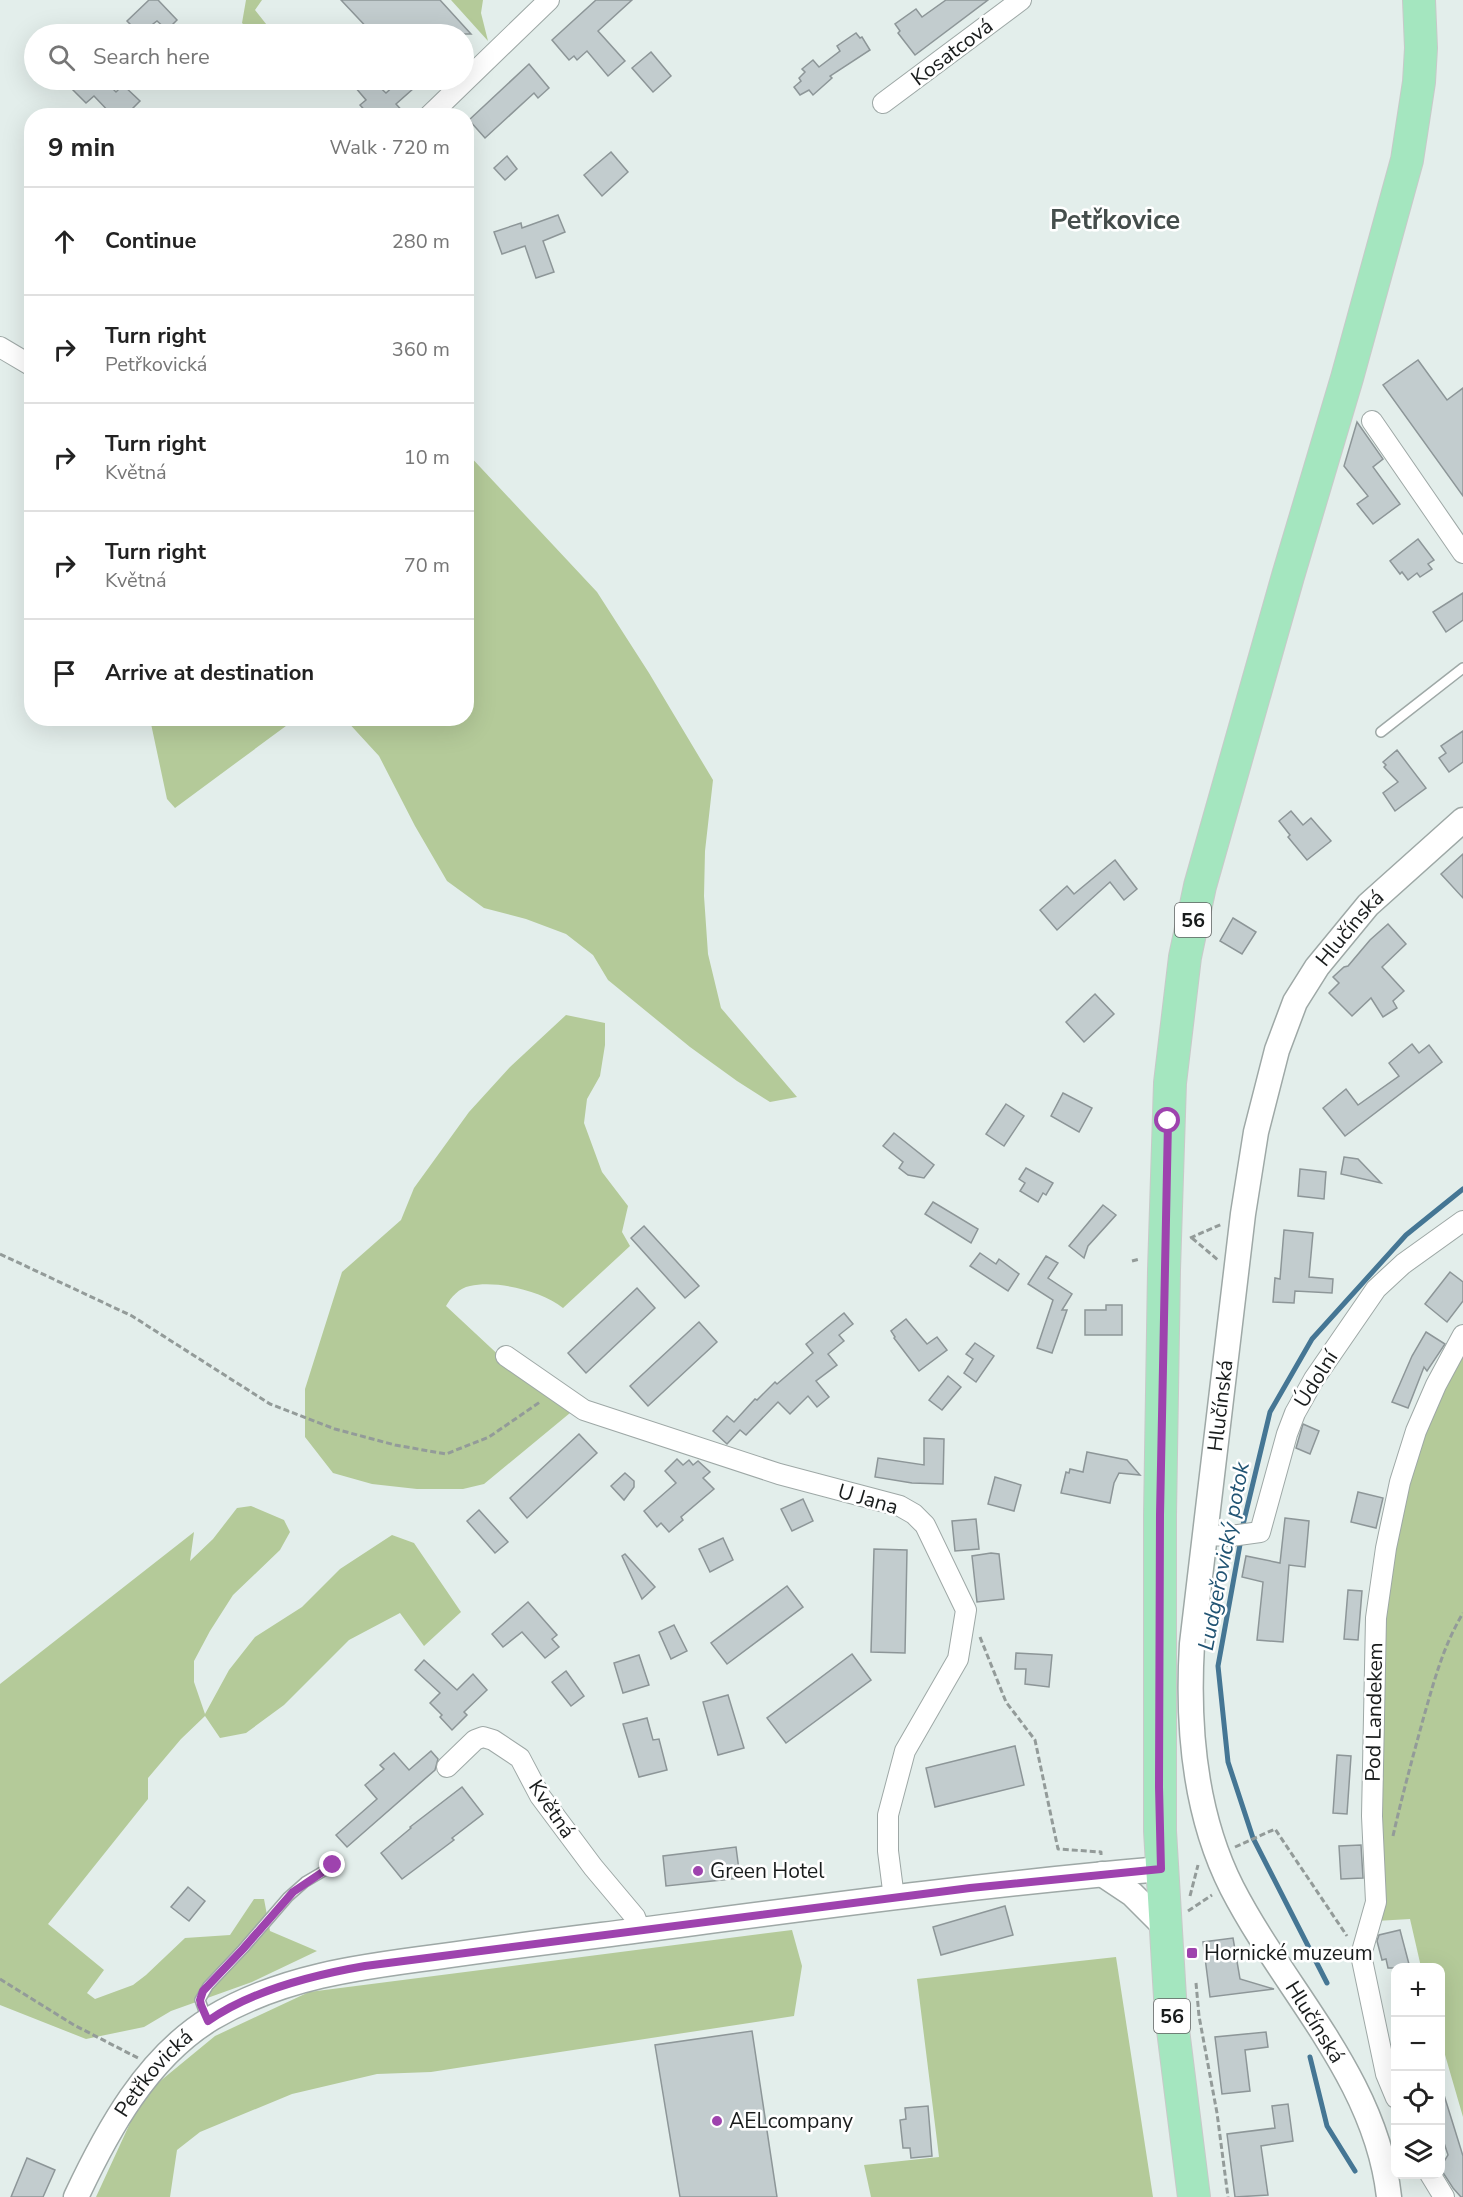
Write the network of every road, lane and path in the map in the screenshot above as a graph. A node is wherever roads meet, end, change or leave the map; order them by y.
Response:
1 (549, 0) edge
2 (1021, 0) edge
3 (1419, 0) edge
4 (474, 72) edge
5 (456, 90) edge
6 (883, 103) dead end
7 (437, 108) edge
8 (0, 347) edge
9 (24, 361) edge
10 (1372, 421) dead end
11 (1461, 544) edge
12 (1463, 668) edge
13 (1381, 732) dead end
14 (1463, 820) edge
15 (1243, 1214) junction
16 (1463, 1221) edge
17 (1185, 1238) dead end
18 (1192, 1238) junction
19 (0, 1254) edge
20 (1235, 1275) junction
21 (1463, 1335) edge
22 (506, 1356) dead end
23 (556, 1390) junction
24 (1205, 1535) junction
25 (966, 1610) junction
26 (1463, 1613) edge
27 (447, 1767) dead end
28 (1408, 1772) dead end
29 (1242, 1844) dead end
30 (339, 1862) dead end
31 (1197, 1862) dead end
32 (1161, 1869) junction
33 (1102, 1874) junction
34 (1231, 1886) junction
35 (894, 1898) junction
36 (1165, 1927) junction
37 (640, 1930) junction
38 (1361, 1955) junction
39 (1194, 1974) dead end
40 (0, 1979) edge
41 (208, 2021) junction
42 (156, 2067) junction
43 (1391, 2087) edge
44 (1433, 2179) edge
45 (76, 2197) edge
46 (1194, 2197) edge
47 (1228, 2197) edge
48 (1389, 2197) edge
49 (1444, 2197) edge

1 - 4 street
2 - 6 street, Kosatcová
3 - 32 main road, 56
5 - 7 street
8 - 9 street
10 - 11 street
12 - 13 lane
14 - 15 street, Hlučínská
15 - 18 path
15 - 20 street, Hlučínská
16 - 24 street, Údolní
17 - 18 path
18 - 20 path
19 - 23 path
20 - 24 street, Hlučínská
21 - 38 street, Pod Landekem
22 - 23 street, U Jana
23 - 25 street, U Jana
24 - 34 street, Hlučínská
25 - 33 path
25 - 35 street
26 - 28 path
27 - 37 street, Květná
29 - 38 path
30 - 41 lane
31 - 34 path
32 - 33 street, Petřkovická
32 - 36 main road, 56
33 - 35 street, Petřkovická
33 - 36 street
34 - 48 street, Hlučínská
35 - 37 street, Petřkovická
36 - 46 main road, 56
37 - 41 street, Petřkovická
38 - 43 street, Pod Landekem
39 - 47 path
40 - 42 path
41 - 42 street, Petřkovická
42 - 45 street, Petřkovická
44 - 49 street

